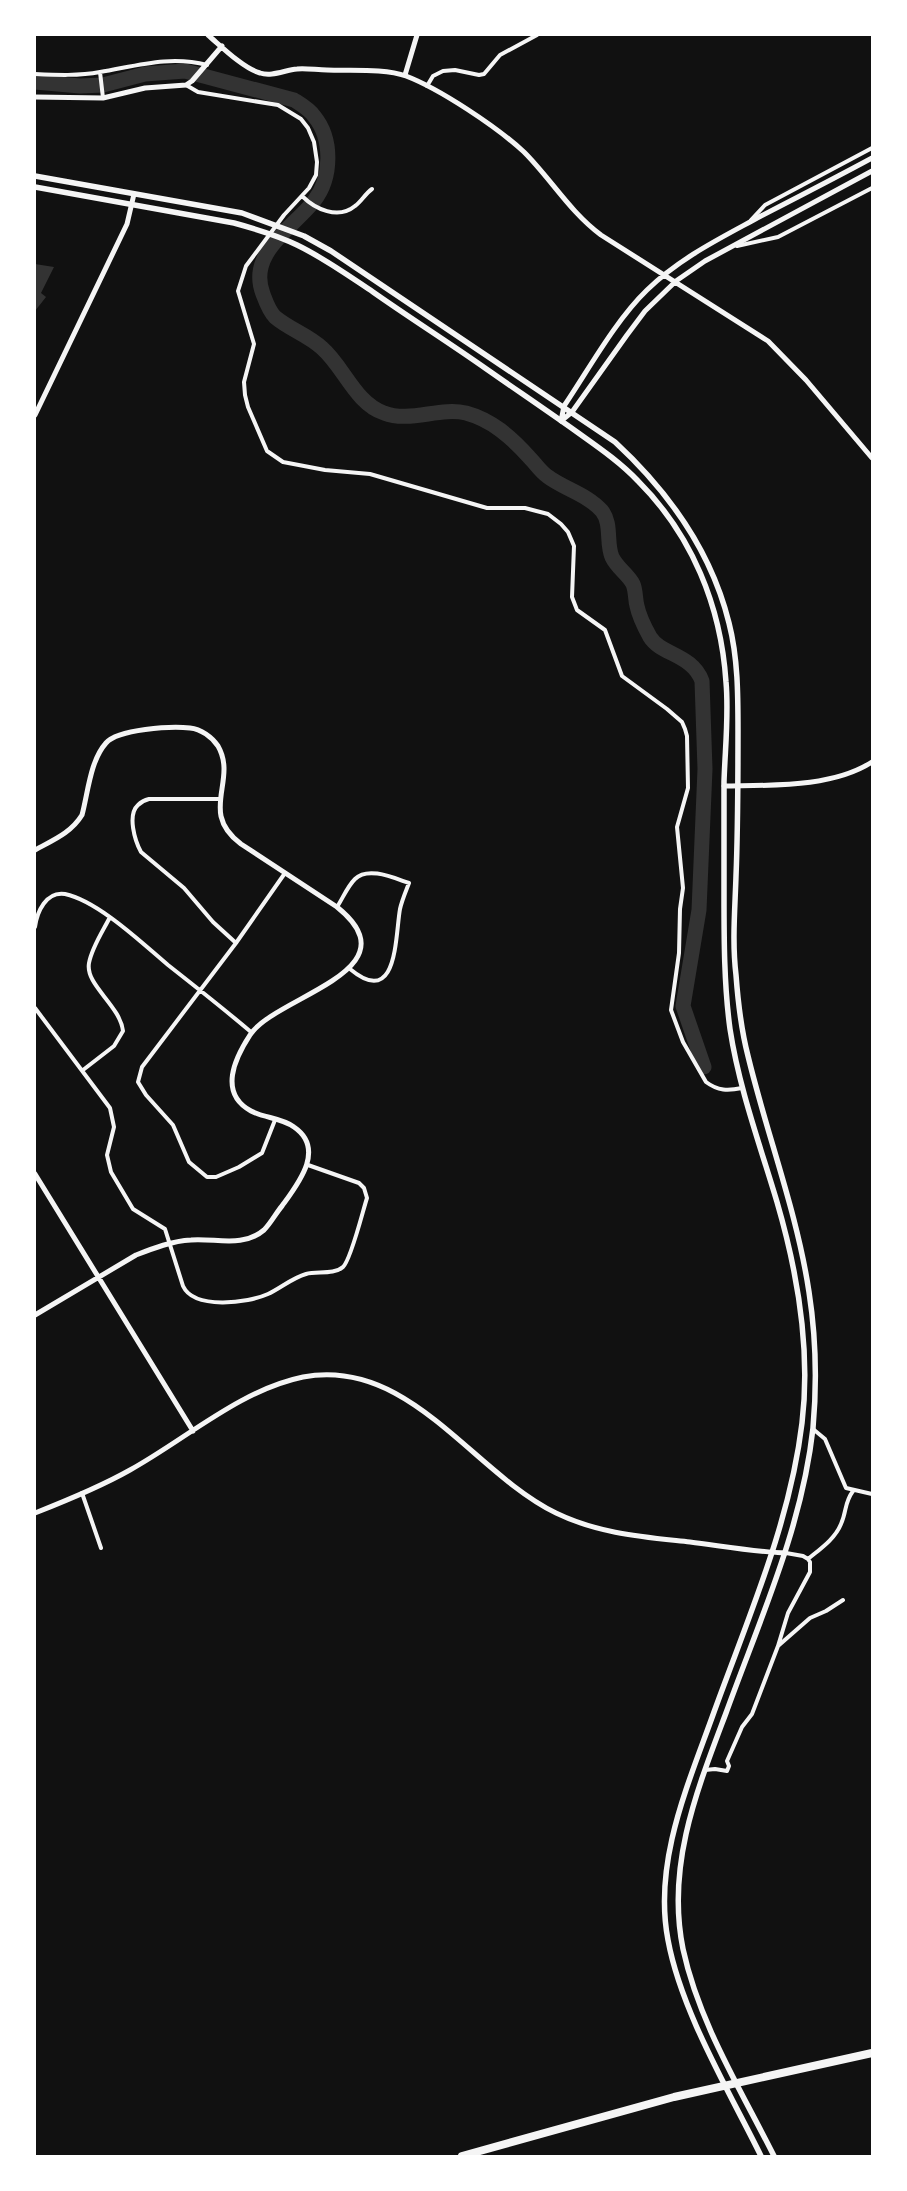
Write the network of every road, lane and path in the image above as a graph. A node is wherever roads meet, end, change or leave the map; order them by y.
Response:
1 (208, 35) edge
2 (417, 35) edge
3 (538, 35) edge
4 (222, 46) junction
5 (206, 66) junction
6 (35, 74) edge
7 (100, 74) junction
8 (405, 75) junction
9 (186, 85) junction
10 (428, 86) junction
11 (103, 95) junction
12 (35, 97) edge
13 (872, 148) edge
14 (872, 158) edge
15 (872, 171) edge
16 (35, 176) edge
17 (35, 187) edge
18 (872, 188) edge
19 (372, 189) dead end
20 (134, 194) junction
21 (303, 197) junction
22 (131, 205) junction
23 (748, 223) junction
24 (732, 246) junction
25 (665, 274) junction
26 (676, 281) junction
27 (564, 406) junction
28 (572, 412) junction
29 (35, 415) edge
30 (561, 421) junction
31 (872, 458) edge
32 (872, 762) edge
33 (724, 786) junction
34 (738, 786) junction
35 (221, 799) junction
36 (35, 850) edge
37 (285, 874) junction
38 (338, 907) junction
39 (110, 917) junction
40 (35, 926) edge
41 (236, 944) junction
42 (350, 968) junction
43 (200, 991) junction
44 (35, 1008) edge
45 (251, 1032) junction
46 (82, 1070) junction
47 (742, 1088) junction
48 (275, 1120) junction
49 (308, 1165) junction
50 (35, 1174) edge
51 (170, 1243) junction
52 (99, 1277) junction
53 (35, 1315) edge
54 (813, 1429) junction
55 (193, 1431) junction
56 (854, 1491) junction
57 (82, 1493) junction
58 (872, 1494) edge
59 (35, 1513) edge
60 (101, 1548) dead end
61 (772, 1552) junction
62 (786, 1553) junction
63 (808, 1560) junction
64 (843, 1600) dead end
65 (778, 1646) junction
66 (704, 1770) junction
67 (872, 2053) edge
68 (462, 2156) edge
69 (761, 2156) edge
70 (774, 2156) edge

1 - 4 street
2 - 8 street
3 - 10 street
4 - 5 street
4 - 8 street
5 - 7 street
5 - 9 street
6 - 7 street
7 - 11 street
8 - 10 street
9 - 11 street
9 - 21 street
10 - 25 street
11 - 12 street
13 - 23 street
14 - 23 street
15 - 24 street
16 - 20 main road
17 - 22 main road
18 - 24 street
19 - 21 street
20 - 22 street
20 - 27 main road
21 - 47 street
22 - 29 street
22 - 30 main road
23 - 25 street
24 - 26 street
25 - 26 street
25 - 27 street
26 - 28 street
26 - 31 street
27 - 28 main road
27 - 30 street
28 - 30 street
28 - 34 main road
30 - 33 main road
32 - 34 street
33 - 34 street
33 - 47 main road
34 - 54 main road
35 - 36 street
35 - 37 street
35 - 41 street
37 - 38 street
37 - 41 street
38 - 42 street
38 - 42 street
39 - 40 street
39 - 43 street
39 - 46 street
41 - 43 street
42 - 45 street
43 - 45 street
43 - 48 street
44 - 46 street
45 - 48 street
46 - 51 street
47 - 61 main road
48 - 49 street
49 - 51 street
49 - 51 street
50 - 52 street
51 - 52 street
52 - 53 street
52 - 55 street
54 - 56 street
54 - 62 main road
55 - 57 street
55 - 61 street
56 - 58 street
56 - 63 street
57 - 59 street
57 - 60 street
61 - 62 street
61 - 69 main road
62 - 63 street
62 - 66 main road
63 - 65 street
64 - 65 street
65 - 66 street
66 - 70 main road
67 - 68 highway

